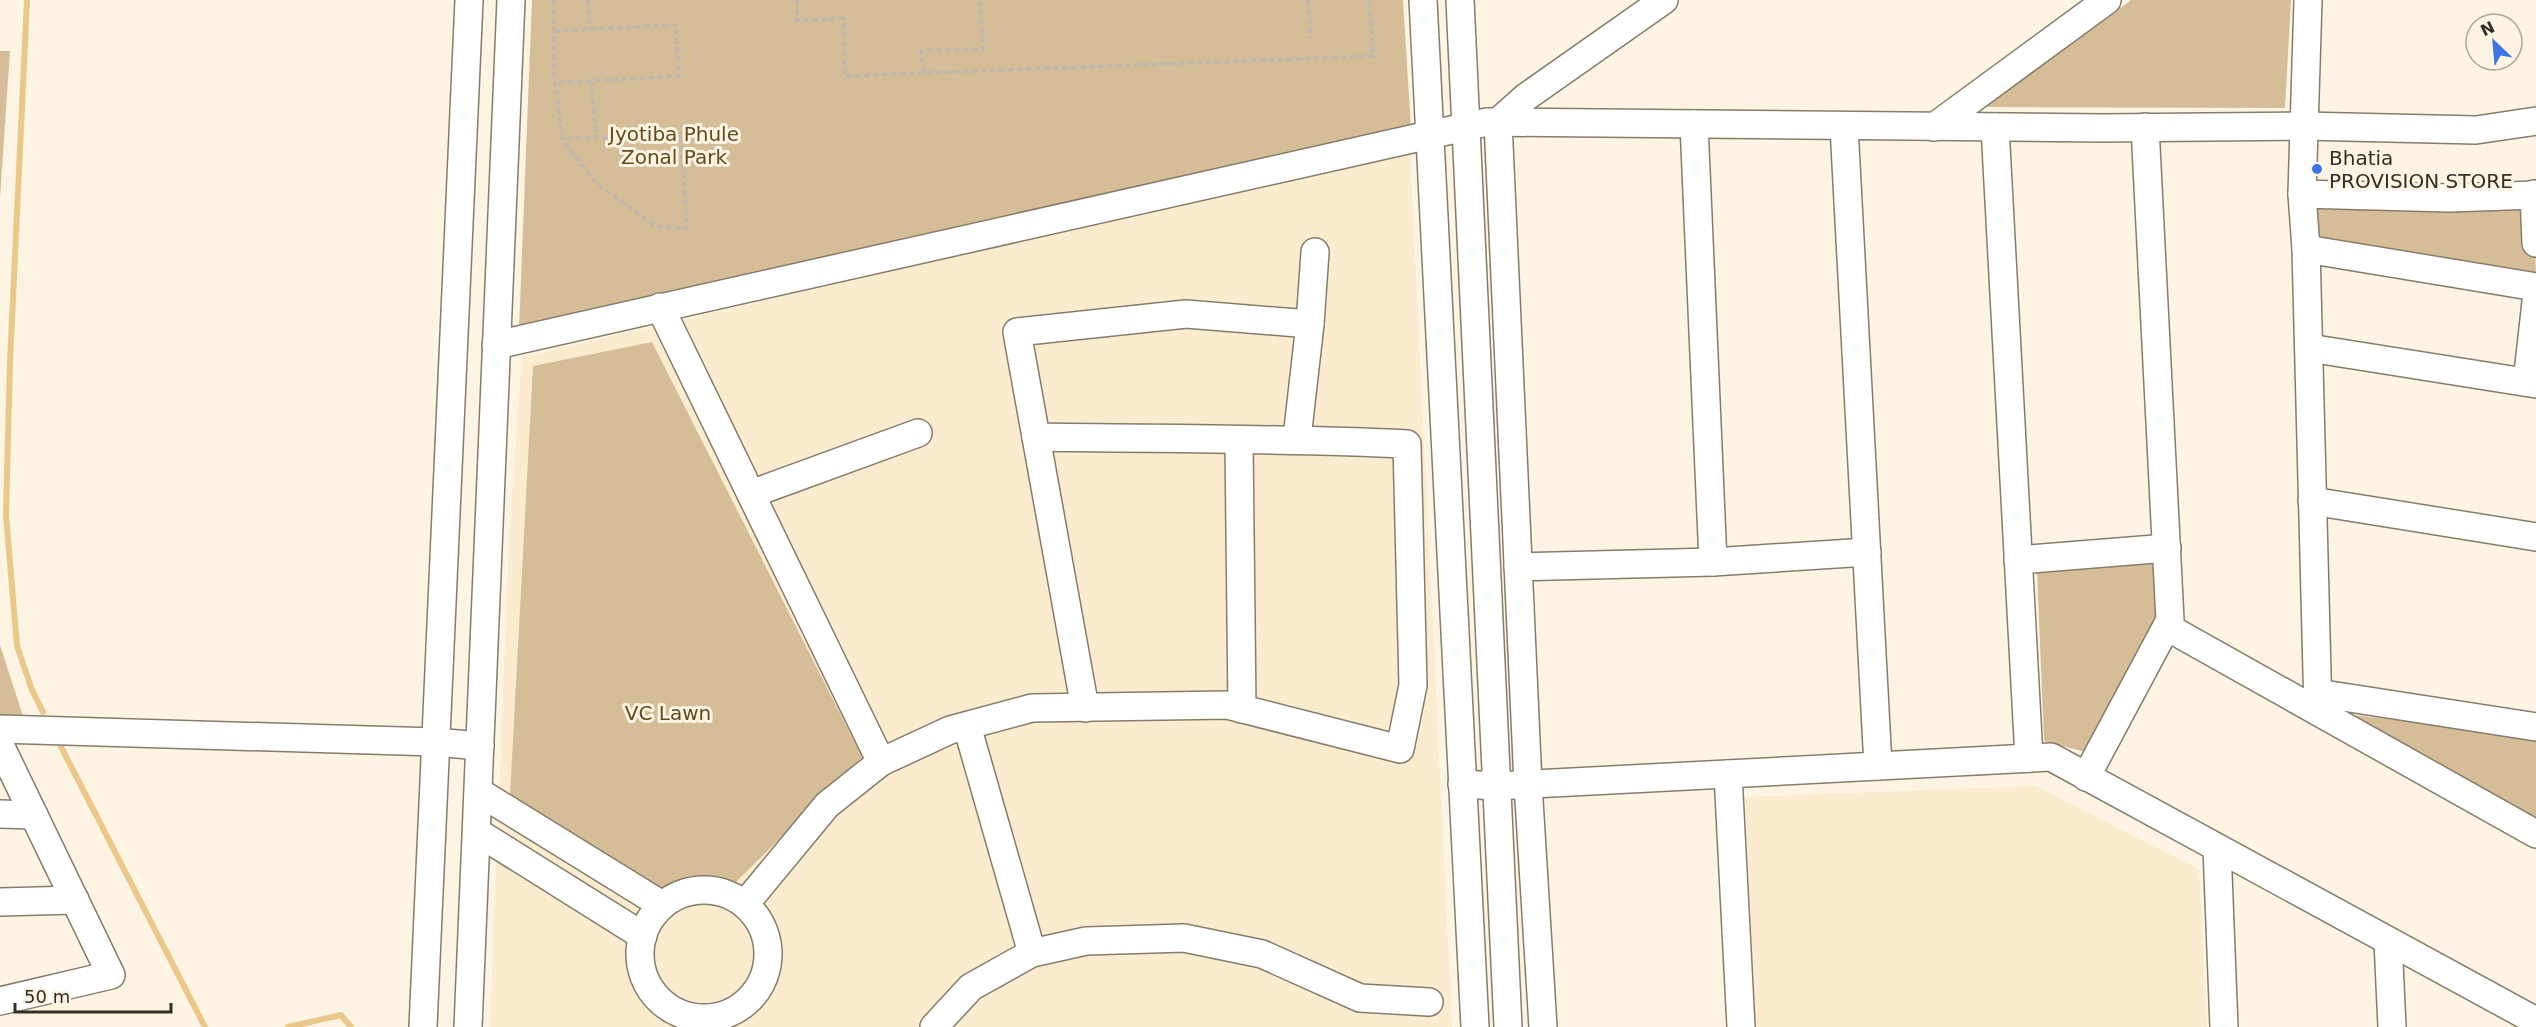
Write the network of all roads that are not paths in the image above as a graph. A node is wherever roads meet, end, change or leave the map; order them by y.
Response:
1 (469, 0) edge
2 (511, 0) edge
3 (1423, 0) edge
4 (1460, 0) edge
5 (1664, 0) edge
6 (2107, 0) edge
7 (2308, 0) edge
8 (2536, 121) edge
9 (1498, 122) junction
10 (1694, 124) junction
11 (1466, 126) junction
12 (1844, 126) junction
13 (2303, 126) junction
14 (1934, 127) junction
15 (1995, 127) junction
16 (2145, 128) junction
17 (1430, 135) junction
18 (2302, 194) junction
19 (2535, 194) edge
20 (2536, 243) edge
21 (2306, 249) junction
22 (1315, 252) dead end
23 (2536, 286) edge
24 (2536, 302) edge
25 (455, 307) junction
26 (660, 307) junction
27 (497, 314) junction
28 (1310, 324) junction
29 (496, 345) junction
30 (2309, 348) junction
31 (2532, 383) edge
32 (918, 433) dead end
33 (1036, 437) junction
34 (1297, 438) junction
35 (1239, 441) junction
36 (752, 494) junction
37 (2312, 501) junction
38 (2536, 537) edge
39 (2167, 548) junction
40 (1867, 552) junction
41 (2018, 560) junction
42 (1713, 562) junction
43 (1518, 567) junction
44 (2167, 627) junction
45 (2317, 702) junction
46 (1085, 708) junction
47 (1242, 709) junction
48 (967, 726) junction
49 (2536, 727) edge
50 (0, 729) edge
51 (435, 742) junction
52 (0, 745) edge
53 (480, 746) junction
54 (2029, 758) junction
55 (882, 762) junction
56 (1878, 766) junction
57 (1728, 774) junction
58 (2086, 777) junction
59 (1462, 784) junction
60 (1528, 784) junction
61 (1496, 786) junction
62 (479, 792) junction
63 (0, 814) edge
64 (34, 814) junction
65 (477, 832) junction
66 (2536, 834) edge
67 (2217, 848) junction
68 (75, 900) junction
69 (0, 902) edge
70 (745, 904) junction
71 (662, 905) junction
72 (643, 936) junction
73 (2388, 941) junction
74 (1032, 953) junction
75 (0, 1001) edge
76 (1429, 1002) dead end
77 (678, 1021) edge
78 (2536, 1021) edge
79 (423, 1027) edge
80 (468, 1027) edge
81 (934, 1027) edge
82 (1475, 1027) edge
83 (1508, 1027) edge
84 (1543, 1027) edge
85 (1741, 1027) edge
86 (2224, 1027) edge
87 (2392, 1027) edge

1 - 25 street
2 - 27 street
3 - 17 street
4 - 11 street
5 - 9 street
6 - 14 street
7 - 13 street
8 - 13 street
9 - 10 street
9 - 11 street
9 - 43 street
10 - 12 street
10 - 42 street
11 - 17 street
11 - 61 street
12 - 14 street
12 - 40 street
13 - 16 street
13 - 18 street
14 - 15 street
15 - 16 street
15 - 41 street
16 - 39 street
17 - 26 street
17 - 59 street
18 - 19 street
18 - 21 street
19 - 20 street
21 - 23 street
21 - 30 street
22 - 28 street
24 - 31 street
25 - 27 street
25 - 51 street
26 - 29 street
26 - 36 street
27 - 29 street
28 - 33 street
28 - 34 street
29 - 53 street
30 - 31 street
30 - 37 street
32 - 36 street
33 - 35 street
33 - 46 street
34 - 35 street
34 - 47 street
35 - 47 street
36 - 55 street
37 - 38 street
37 - 45 street
39 - 41 street
39 - 44 street
40 - 42 street
40 - 56 street
41 - 54 street
42 - 43 street
43 - 60 street
44 - 45 street
44 - 58 street
45 - 49 street
45 - 66 street
46 - 47 street
46 - 48 street
48 - 55 street
48 - 74 street
50 - 51 street
51 - 53 street
51 - 79 street
52 - 64 street
53 - 62 street
54 - 56 street
54 - 58 street
55 - 70 street
56 - 57 street
57 - 60 street
57 - 85 street
58 - 67 street
59 - 61 street
59 - 82 street
60 - 61 street
60 - 84 street
61 - 83 street
62 - 65 street
62 - 71 street
63 - 64 street
64 - 68 street
65 - 72 street
65 - 80 street
67 - 73 street
67 - 86 street
68 - 69 street
68 - 75 street
70 - 71 street
70 - 77 street
71 - 72 street
72 - 77 street
73 - 78 street
73 - 87 street
74 - 76 street
74 - 81 street

